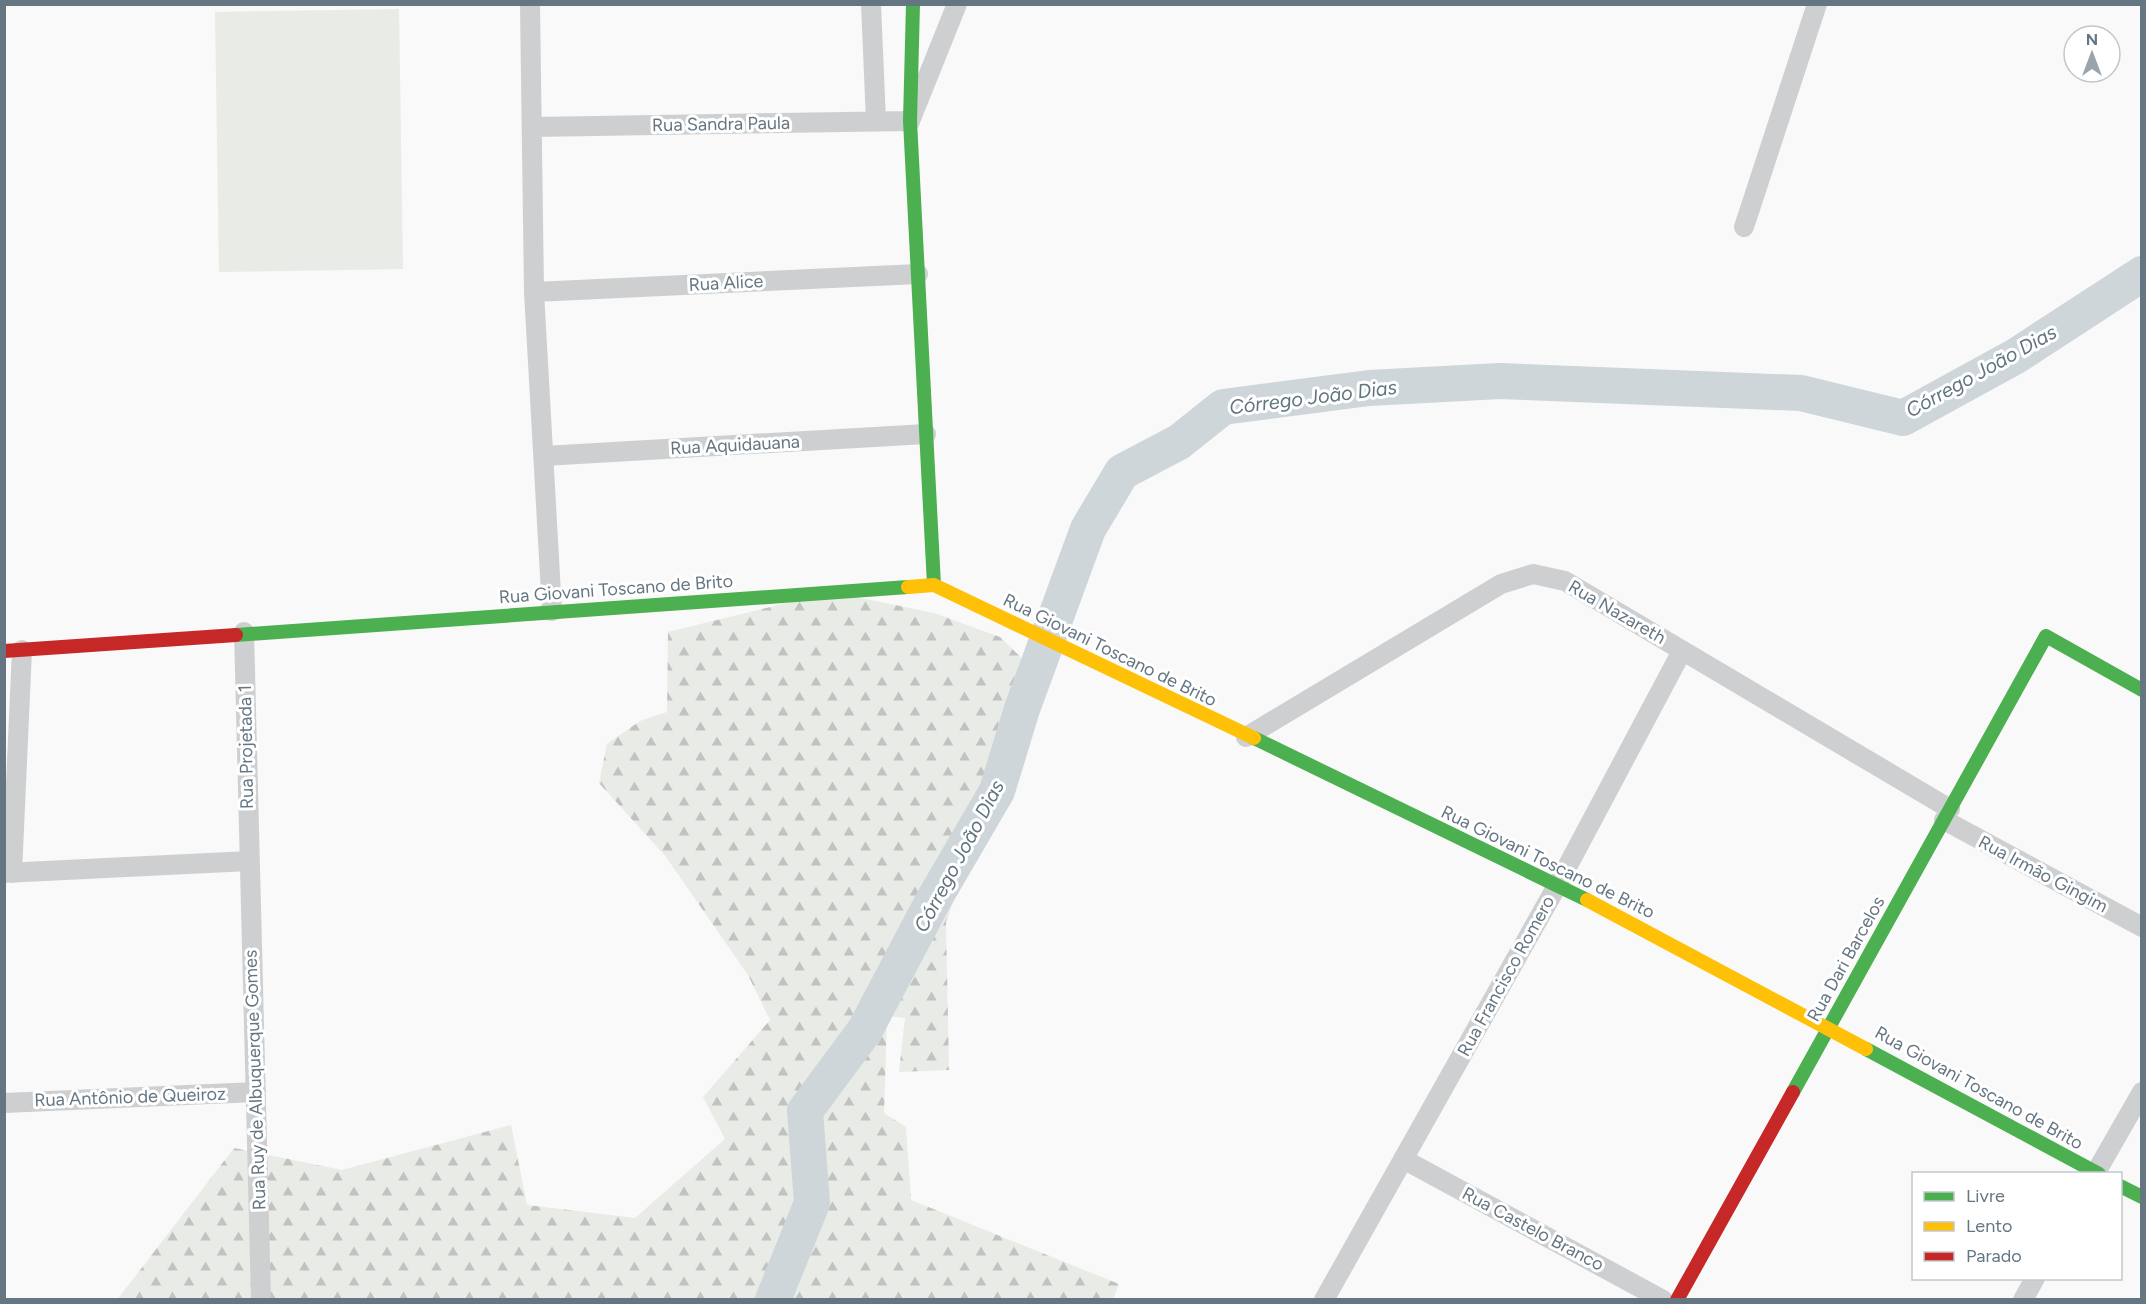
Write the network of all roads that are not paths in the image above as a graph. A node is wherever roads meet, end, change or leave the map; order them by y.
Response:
1 (530, 4) edge
2 (871, 4) edge
3 (913, 4) edge
4 (957, 4) edge
5 (1817, 4) edge
6 (876, 121) junction
7 (910, 121) junction
8 (533, 127) junction
9 (1744, 227) dead end
10 (918, 274) junction
11 (534, 292) junction
12 (926, 434) junction
13 (544, 456) junction
14 (934, 585) junction
15 (552, 611) junction
16 (244, 632) junction
17 (13, 650) edge
18 (1682, 651) junction
19 (2142, 690) edge
20 (1246, 736) junction
21 (1947, 814) junction
22 (249, 861) junction
23 (8, 873) edge
24 (1558, 884) junction
25 (2142, 927) edge
26 (1829, 1027) junction
27 (256, 1092) junction
28 (2142, 1092) edge
29 (4, 1103) edge
30 (1403, 1159) junction
31 (2094, 1172) edge
32 (2097, 1172) edge
33 (2122, 1187) edge
34 (2142, 1197) edge
35 (2034, 1280) edge
36 (261, 1299) edge
37 (1324, 1299) edge
38 (1663, 1299) edge
39 (1677, 1299) edge
40 (2023, 1299) edge

1 - 8 street
2 - 6 street
3 - 7 main road
4 - 7 street
5 - 9 street
6 - 7 street, Rua Sandra Paula
6 - 8 street, Rua Sandra Paula
7 - 10 main road
8 - 11 street
10 - 11 street, Rua Alice
10 - 12 main road
11 - 13 street
12 - 13 street, Rua Aquidauana
12 - 14 main road
13 - 15 street
14 - 15 main road, Rua Giovani Toscano de Brito
14 - 20 main road, Rua Giovani Toscano de Brito
15 - 16 main road, Rua Giovani Toscano de Brito
16 - 17 main road, Rua Giovani Toscano de Brito
16 - 22 street, Rua Projetada 1
17 - 23 street
18 - 20 street, Rua Nazareth
18 - 21 street, Rua Nazareth
18 - 24 street, Rua Francisco Romero
19 - 21 main road, Rua Dari Barcelos
20 - 24 main road, Rua Giovani Toscano de Brito
21 - 25 street, Rua Irmão Gingim
21 - 26 main road, Rua Dari Barcelos
22 - 23 street
22 - 27 street, Rua Ruy de Albuquerque Gomes
24 - 26 main road, Rua Giovani Toscano de Brito
24 - 30 street, Rua Francisco Romero
26 - 31 main road, Rua Giovani Toscano de Brito
26 - 39 main road, Rua Dari Barcelos
27 - 29 street, Rua Antônio de Queiroz
27 - 36 street, Rua Ruy de Albuquerque Gomes
28 - 32 street
30 - 37 street, Rua Francisco Romero
30 - 38 street, Rua Castelo Branco
33 - 34 main road
35 - 40 street

